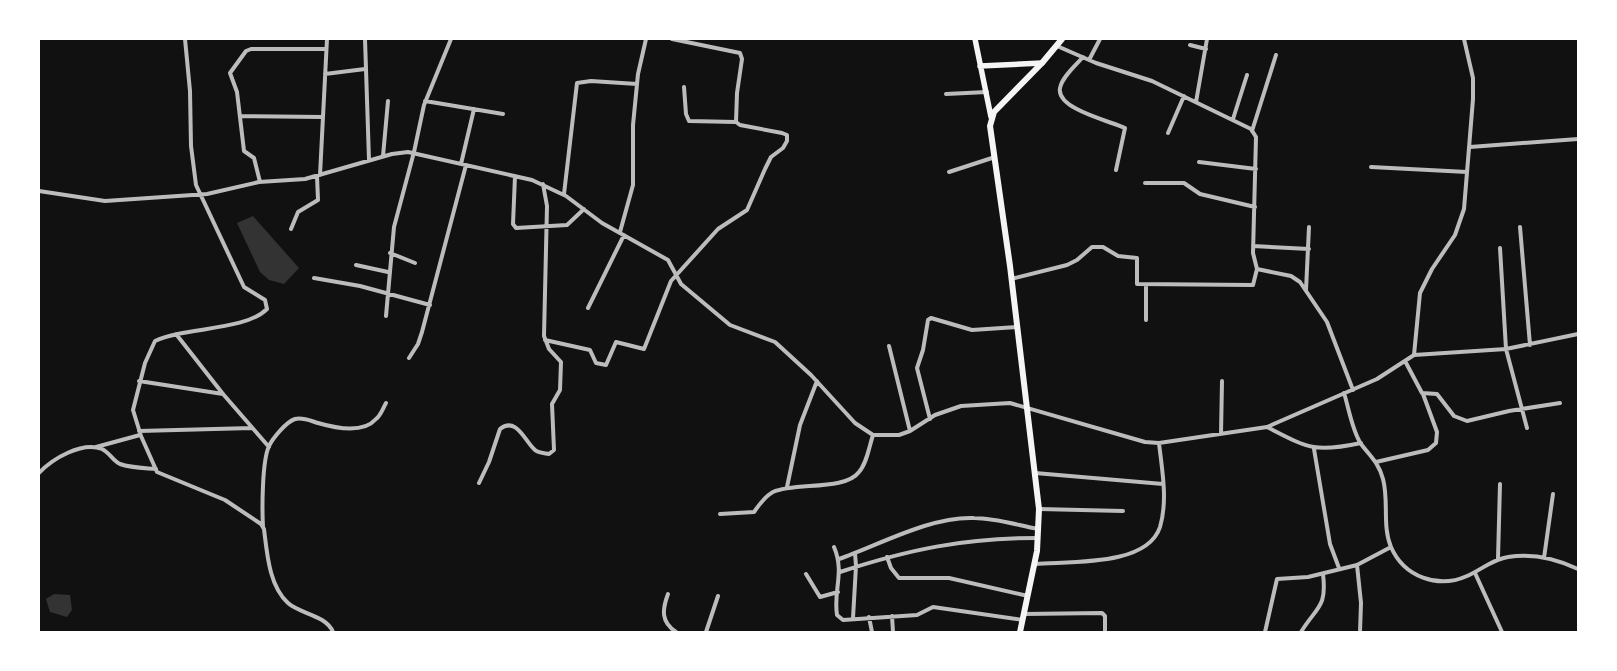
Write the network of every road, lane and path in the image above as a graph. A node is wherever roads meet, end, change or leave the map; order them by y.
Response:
1 (185, 39) edge
2 (327, 39) edge
3 (365, 39) edge
4 (451, 39) edge
5 (646, 39) edge
6 (672, 39) edge
7 (975, 39) edge
8 (1062, 39) edge
9 (1100, 39) edge
10 (1207, 39) edge
11 (1464, 39) edge
12 (1190, 45) dead end
13 (1056, 46) junction
14 (1206, 49) junction
15 (326, 50) junction
16 (1276, 55) dead end
17 (1083, 57) junction
18 (1089, 60) junction
19 (1042, 63) junction
20 (980, 66) junction
21 (366, 69) junction
22 (325, 74) junction
23 (1247, 76) dead end
24 (637, 84) junction
25 (684, 87) dead end
26 (987, 92) junction
27 (946, 94) dead end
28 (1184, 96) junction
29 (388, 101) dead end
30 (425, 101) junction
31 (1196, 102) junction
32 (474, 108) junction
33 (503, 114) dead end
34 (240, 116) junction
35 (991, 116) junction
36 (323, 117) junction
37 (1233, 119) junction
38 (736, 122) junction
39 (1252, 131) junction
40 (1168, 133) dead end
41 (1578, 139) edge
42 (1470, 147) junction
43 (414, 152) junction
44 (383, 156) junction
45 (994, 157) junction
46 (369, 160) junction
47 (1199, 162) dead end
48 (464, 164) junction
49 (1371, 167) dead end
50 (1256, 169) junction
51 (1116, 170) dead end
52 (949, 172) dead end
53 (1467, 172) junction
54 (319, 175) junction
55 (515, 176) junction
56 (260, 182) junction
57 (1145, 183) dead end
58 (543, 184) junction
59 (39, 192) edge
60 (199, 194) junction
61 (564, 194) junction
62 (1254, 207) junction
63 (584, 209) junction
64 (1309, 227) dead end
65 (1520, 227) dead end
66 (546, 228) junction
67 (291, 229) dead end
68 (622, 233) junction
69 (1253, 246) junction
70 (1500, 248) dead end
71 (1309, 249) junction
72 (390, 253) junction
73 (414, 263) dead end
74 (356, 265) dead end
75 (1257, 269) junction
76 (388, 272) junction
77 (677, 275) junction
78 (314, 278) dead end
79 (1011, 279) junction
80 (1146, 285) junction
81 (1306, 291) junction
82 (387, 294) junction
83 (430, 305) junction
84 (588, 308) dead end
85 (386, 316) dead end
86 (1146, 320) dead end
87 (1016, 327) junction
88 (176, 334) junction
89 (1578, 334) edge
90 (545, 340) junction
91 (1530, 345) junction
92 (889, 346) dead end
93 (1506, 349) junction
94 (1414, 355) junction
95 (409, 358) dead end
96 (1405, 361) junction
97 (816, 381) junction
98 (1222, 381) dead end
99 (139, 382) junction
100 (1353, 390) junction
101 (1344, 393) junction
102 (223, 394) junction
103 (1424, 394) junction
104 (386, 403) dead end
105 (1560, 403) dead end
106 (1025, 406) junction
107 (1522, 410) junction
108 (930, 419) junction
109 (1267, 427) junction
110 (252, 428) junction
111 (1527, 428) dead end
112 (910, 431) junction
113 (139, 433) junction
114 (1221, 434) junction
115 (873, 435) junction
116 (1159, 443) junction
117 (1361, 443) junction
118 (269, 447) junction
119 (94, 448) junction
120 (1314, 449) junction
121 (1376, 462) junction
122 (156, 469) junction
123 (39, 473) edge
124 (1035, 473) junction
125 (479, 483) dead end
126 (1163, 484) junction
127 (1500, 484) dead end
128 (787, 487) junction
129 (1553, 494) dead end
130 (1039, 509) junction
131 (1123, 511) dead end
132 (720, 514) dead end
133 (264, 527) junction
134 (1038, 529) junction
135 (1038, 538) junction
136 (834, 547) dead end
137 (1391, 547) junction
138 (855, 553) junction
139 (887, 557) junction
140 (1544, 558) junction
141 (838, 559) junction
142 (1498, 559) junction
143 (1035, 564) junction
144 (1357, 565) junction
145 (856, 566) junction
146 (1339, 568) junction
147 (1578, 569) edge
148 (840, 572) junction
149 (1475, 573) junction
150 (806, 574) dead end
151 (1323, 574) junction
152 (838, 592) junction
153 (668, 594) dead end
154 (718, 596) dead end
155 (1028, 596) junction
156 (892, 616) junction
157 (869, 617) junction
158 (1024, 617) junction
159 (853, 618) junction
160 (333, 632) edge
161 (676, 632) edge
162 (706, 632) edge
163 (872, 632) edge
164 (893, 632) edge
165 (1020, 632) edge
166 (1105, 632) edge
167 (1265, 632) edge
168 (1301, 632) edge
169 (1360, 632) edge
170 (1502, 632) edge

1 - 60 street
2 - 15 street
3 - 21 street
4 - 30 street
5 - 24 street
6 - 38 street
7 - 20 main road
8 - 13 highway
9 - 18 street
10 - 14 street
11 - 42 street
12 - 14 street
13 - 17 street
13 - 19 highway
14 - 31 street
15 - 22 street
15 - 34 street
16 - 39 street
17 - 18 street
17 - 51 street
18 - 28 street
19 - 20 main road
19 - 35 highway
20 - 26 main road
21 - 22 street
21 - 46 street
22 - 36 street
23 - 37 street
24 - 61 street
24 - 68 street
25 - 38 street
26 - 27 street
26 - 35 main road
28 - 31 street
28 - 40 street
29 - 44 street
30 - 32 street
30 - 43 street
31 - 37 street
32 - 33 street
32 - 48 street
34 - 36 street
34 - 56 street
35 - 45 highway
36 - 54 street
37 - 39 street
38 - 77 street
39 - 50 street
41 - 42 street
42 - 53 street
43 - 44 street
43 - 48 street
43 - 72 street
44 - 46 street
45 - 52 street
45 - 79 highway
46 - 54 street
47 - 50 street
48 - 55 street
48 - 83 street
49 - 53 street
50 - 62 street
53 - 94 street
54 - 56 street
54 - 67 street
55 - 58 street
55 - 66 street
56 - 60 street
57 - 62 street
58 - 61 street
58 - 66 street
59 - 60 street
60 - 88 street
61 - 63 street
62 - 69 street
63 - 66 street
63 - 68 street
64 - 71 street
65 - 91 street
66 - 90 street
68 - 77 street
68 - 84 street
69 - 71 street
69 - 75 street
70 - 93 street
71 - 81 street
72 - 73 street
72 - 76 street
74 - 76 street
75 - 80 street
75 - 81 street
76 - 82 street
77 - 90 street
77 - 97 street
78 - 82 street
79 - 80 street
79 - 87 highway
80 - 86 street
81 - 100 street
82 - 83 street
82 - 85 street
83 - 95 street
87 - 106 highway
87 - 108 street
88 - 99 street
88 - 102 street
89 - 91 street
90 - 125 street
91 - 93 street
92 - 112 street
93 - 94 street
93 - 107 street
94 - 96 street
96 - 100 street
96 - 103 street
97 - 115 street
97 - 128 street
98 - 114 street
99 - 102 street
99 - 113 street
100 - 101 street
101 - 109 street
101 - 117 street
102 - 110 street
103 - 107 street
103 - 121 street
104 - 118 street
105 - 107 street
106 - 108 street
106 - 116 street
106 - 124 highway
107 - 111 street
108 - 112 street
109 - 114 street
109 - 120 street
110 - 113 street
110 - 118 street
112 - 115 street
113 - 119 street
113 - 122 street
114 - 116 street
115 - 128 street
116 - 126 street
117 - 120 street
117 - 121 street
118 - 133 street
119 - 122 street
119 - 123 street
120 - 146 street
121 - 137 street
122 - 133 street
124 - 126 street
124 - 130 highway
126 - 143 street
127 - 142 street
128 - 132 street
129 - 140 street
130 - 131 street
130 - 134 highway
133 - 160 street
134 - 135 highway
134 - 138 street
135 - 139 street
135 - 143 highway
136 - 141 street
137 - 144 street
137 - 149 street
138 - 141 street
138 - 145 street
139 - 145 street
139 - 155 street
140 - 142 street
140 - 147 street
141 - 148 street
142 - 149 street
143 - 155 highway
144 - 146 street
144 - 169 street
145 - 148 street
145 - 159 street
146 - 151 street
148 - 152 street
149 - 170 street
150 - 152 street
151 - 167 street
151 - 168 street
152 - 159 street
153 - 161 street
154 - 162 street
155 - 158 highway
156 - 157 street
156 - 158 street
156 - 164 street
157 - 159 street
157 - 163 street
158 - 165 highway
158 - 166 street

